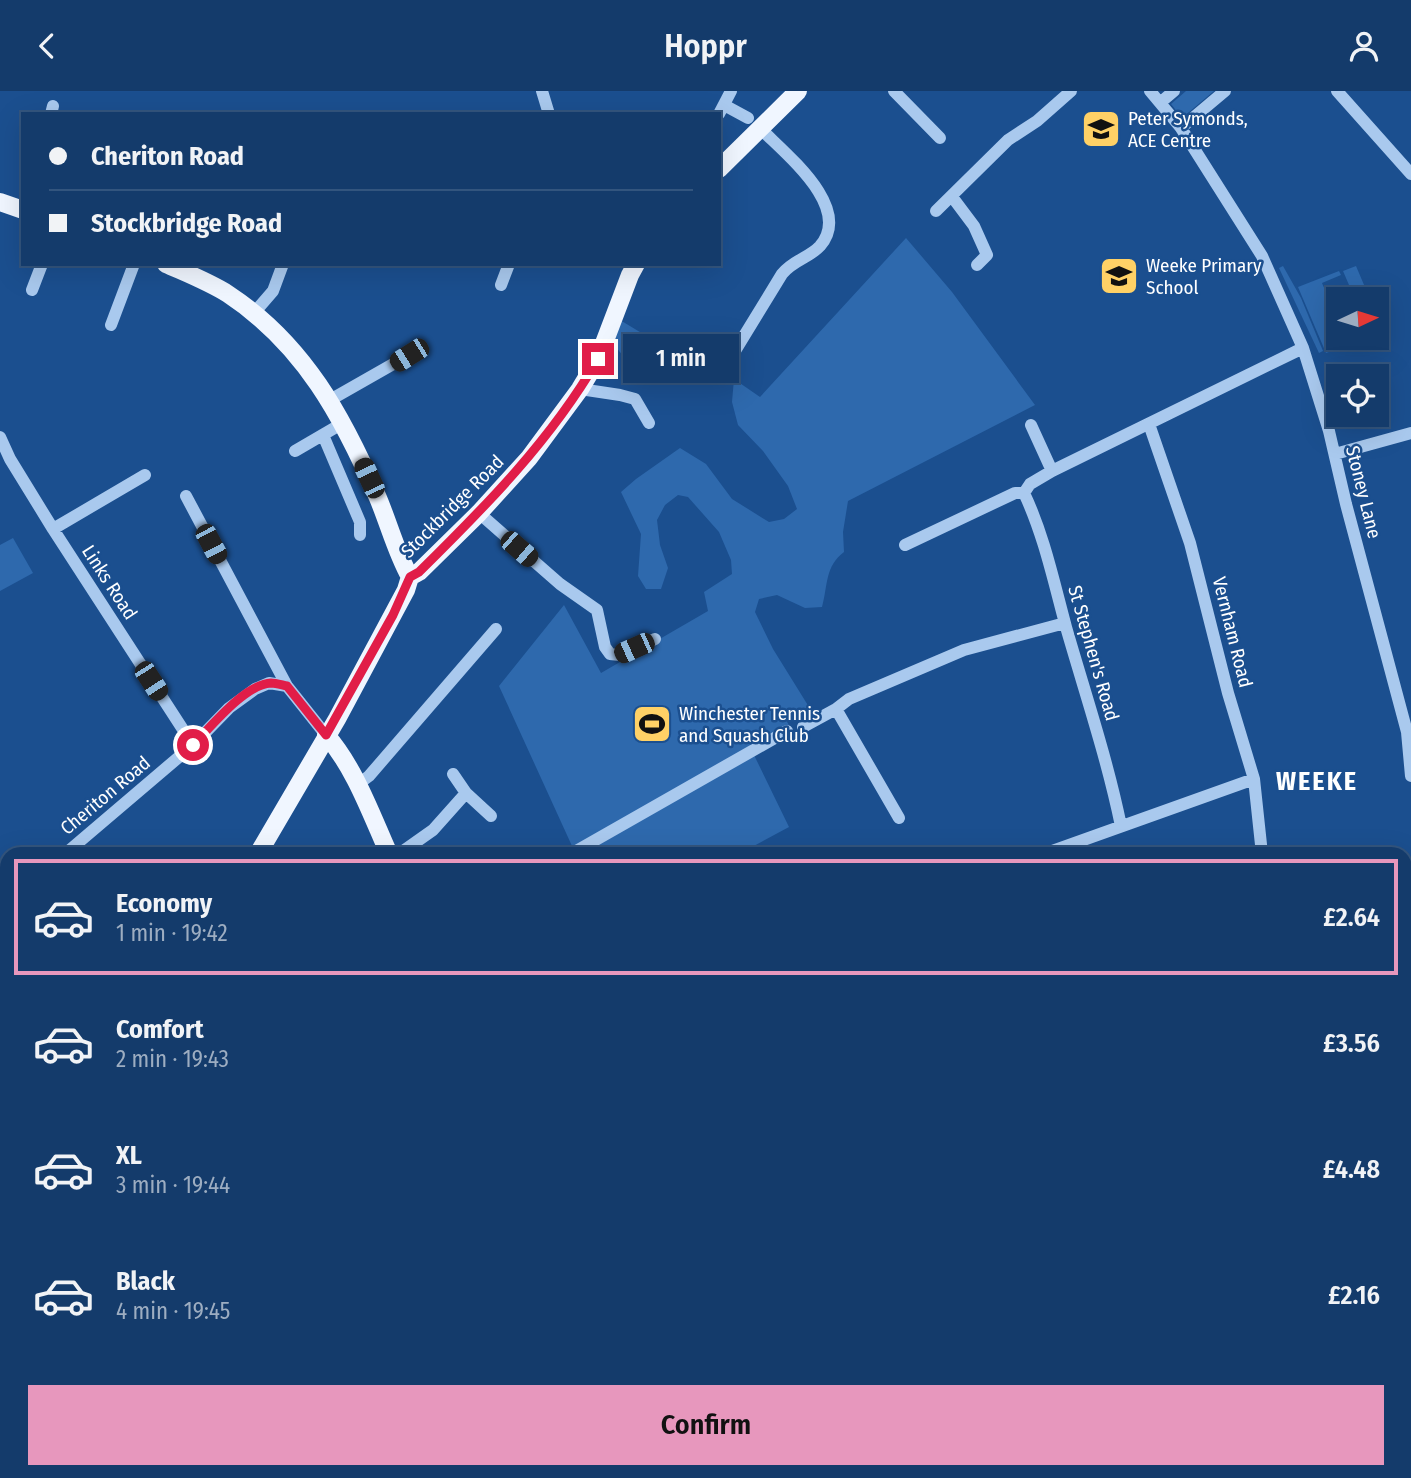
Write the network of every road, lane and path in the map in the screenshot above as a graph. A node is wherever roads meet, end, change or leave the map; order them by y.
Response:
1 (542, 91) edge
2 (731, 91) edge
3 (798, 91) edge
4 (894, 91) edge
5 (1071, 91) edge
6 (1150, 91) edge
7 (1174, 91) edge
8 (1225, 91) edge
9 (1336, 91) edge
10 (1161, 102) junction
11 (722, 110) edge
12 (548, 112) edge
13 (754, 123) junction
14 (1181, 128) junction
15 (940, 138) dead end
16 (721, 166) edge
17 (1411, 174) edge
18 (953, 198) junction
19 (0, 202) edge
20 (21, 206) edge
21 (936, 212) dead end
22 (978, 265) dead end
23 (41, 266) edge
24 (133, 266) edge
25 (170, 266) edge
26 (282, 266) edge
27 (508, 266) edge
28 (635, 266) edge
29 (500, 285) dead end
30 (32, 290) dead end
31 (254, 313) junction
32 (111, 325) dead end
33 (1303, 348) junction
34 (409, 355) dead end
35 (730, 359) dead end
36 (580, 389) junction
37 (330, 400) junction
38 (343, 423) junction
39 (649, 423) dead end
40 (1149, 424) junction
41 (1031, 425) dead end
42 (1411, 433) edge
43 (323, 435) junction
44 (0, 437) edge
45 (295, 451) dead end
46 (1335, 454) junction
47 (1052, 471) junction
48 (145, 475) dead end
49 (1024, 493) junction
50 (186, 496) dead end
51 (479, 513) junction
52 (53, 529) junction
53 (360, 535) dead end
54 (905, 545) dead end
55 (410, 577) junction
56 (1065, 623) junction
57 (496, 629) dead end
58 (655, 639) dead end
59 (287, 686) junction
60 (836, 709) junction
61 (803, 727) dead end
62 (787, 730) dead end
63 (326, 735) junction
64 (193, 745) junction
65 (453, 774) dead end
66 (1411, 776) edge
67 (1254, 779) junction
68 (358, 785) junction
69 (466, 793) junction
70 (491, 816) dead end
71 (899, 818) dead end
72 (1121, 825) junction
73 (73, 847) edge
74 (262, 847) edge
75 (385, 847) edge
76 (409, 847) edge
77 (582, 847) edge
78 (1063, 847) edge
79 (1261, 847) edge

1 - 12 street
2 - 11 street
3 - 13 main road
4 - 15 street
5 - 18 street
6 - 10 street, Stoney Lane
7 - 10 street
8 - 14 street
9 - 17 street
10 - 14 street, Stoney Lane
11 - 13 street
13 - 16 main road
13 - 35 street
14 - 33 street, Stoney Lane
18 - 21 street
18 - 22 street
19 - 20 main road
23 - 30 street
24 - 32 street
25 - 31 main road
26 - 31 street
27 - 29 street
28 - 36 main road, Stockbridge Road
31 - 37 main road
33 - 40 street
33 - 46 street, Stoney Lane
34 - 37 street
36 - 39 street
36 - 51 main road, Stockbridge Road
37 - 38 main road
38 - 43 street
38 - 55 main road
40 - 47 street
40 - 67 street, Vernham Road
41 - 47 street
42 - 46 street
43 - 45 street
43 - 53 street
44 - 52 street, Links Road
46 - 66 street, Stoney Lane
47 - 49 street
48 - 52 street
49 - 54 street
49 - 56 street, St Stephen's Road
50 - 59 street
51 - 55 main road, Stockbridge Road
51 - 58 street
52 - 64 street, Links Road
55 - 63 main road, Stockbridge Road
56 - 60 street
56 - 72 street, St Stephen's Road
57 - 68 street
59 - 63 street
59 - 64 street, Cheriton Road
60 - 61 street
60 - 71 street
62 - 77 street
63 - 68 main road
63 - 74 main road, Stockbridge Road
64 - 73 street, Cheriton Road
65 - 69 street
67 - 72 street
67 - 79 street, Vernham Road
68 - 75 main road
69 - 70 street
69 - 76 street
72 - 78 street

